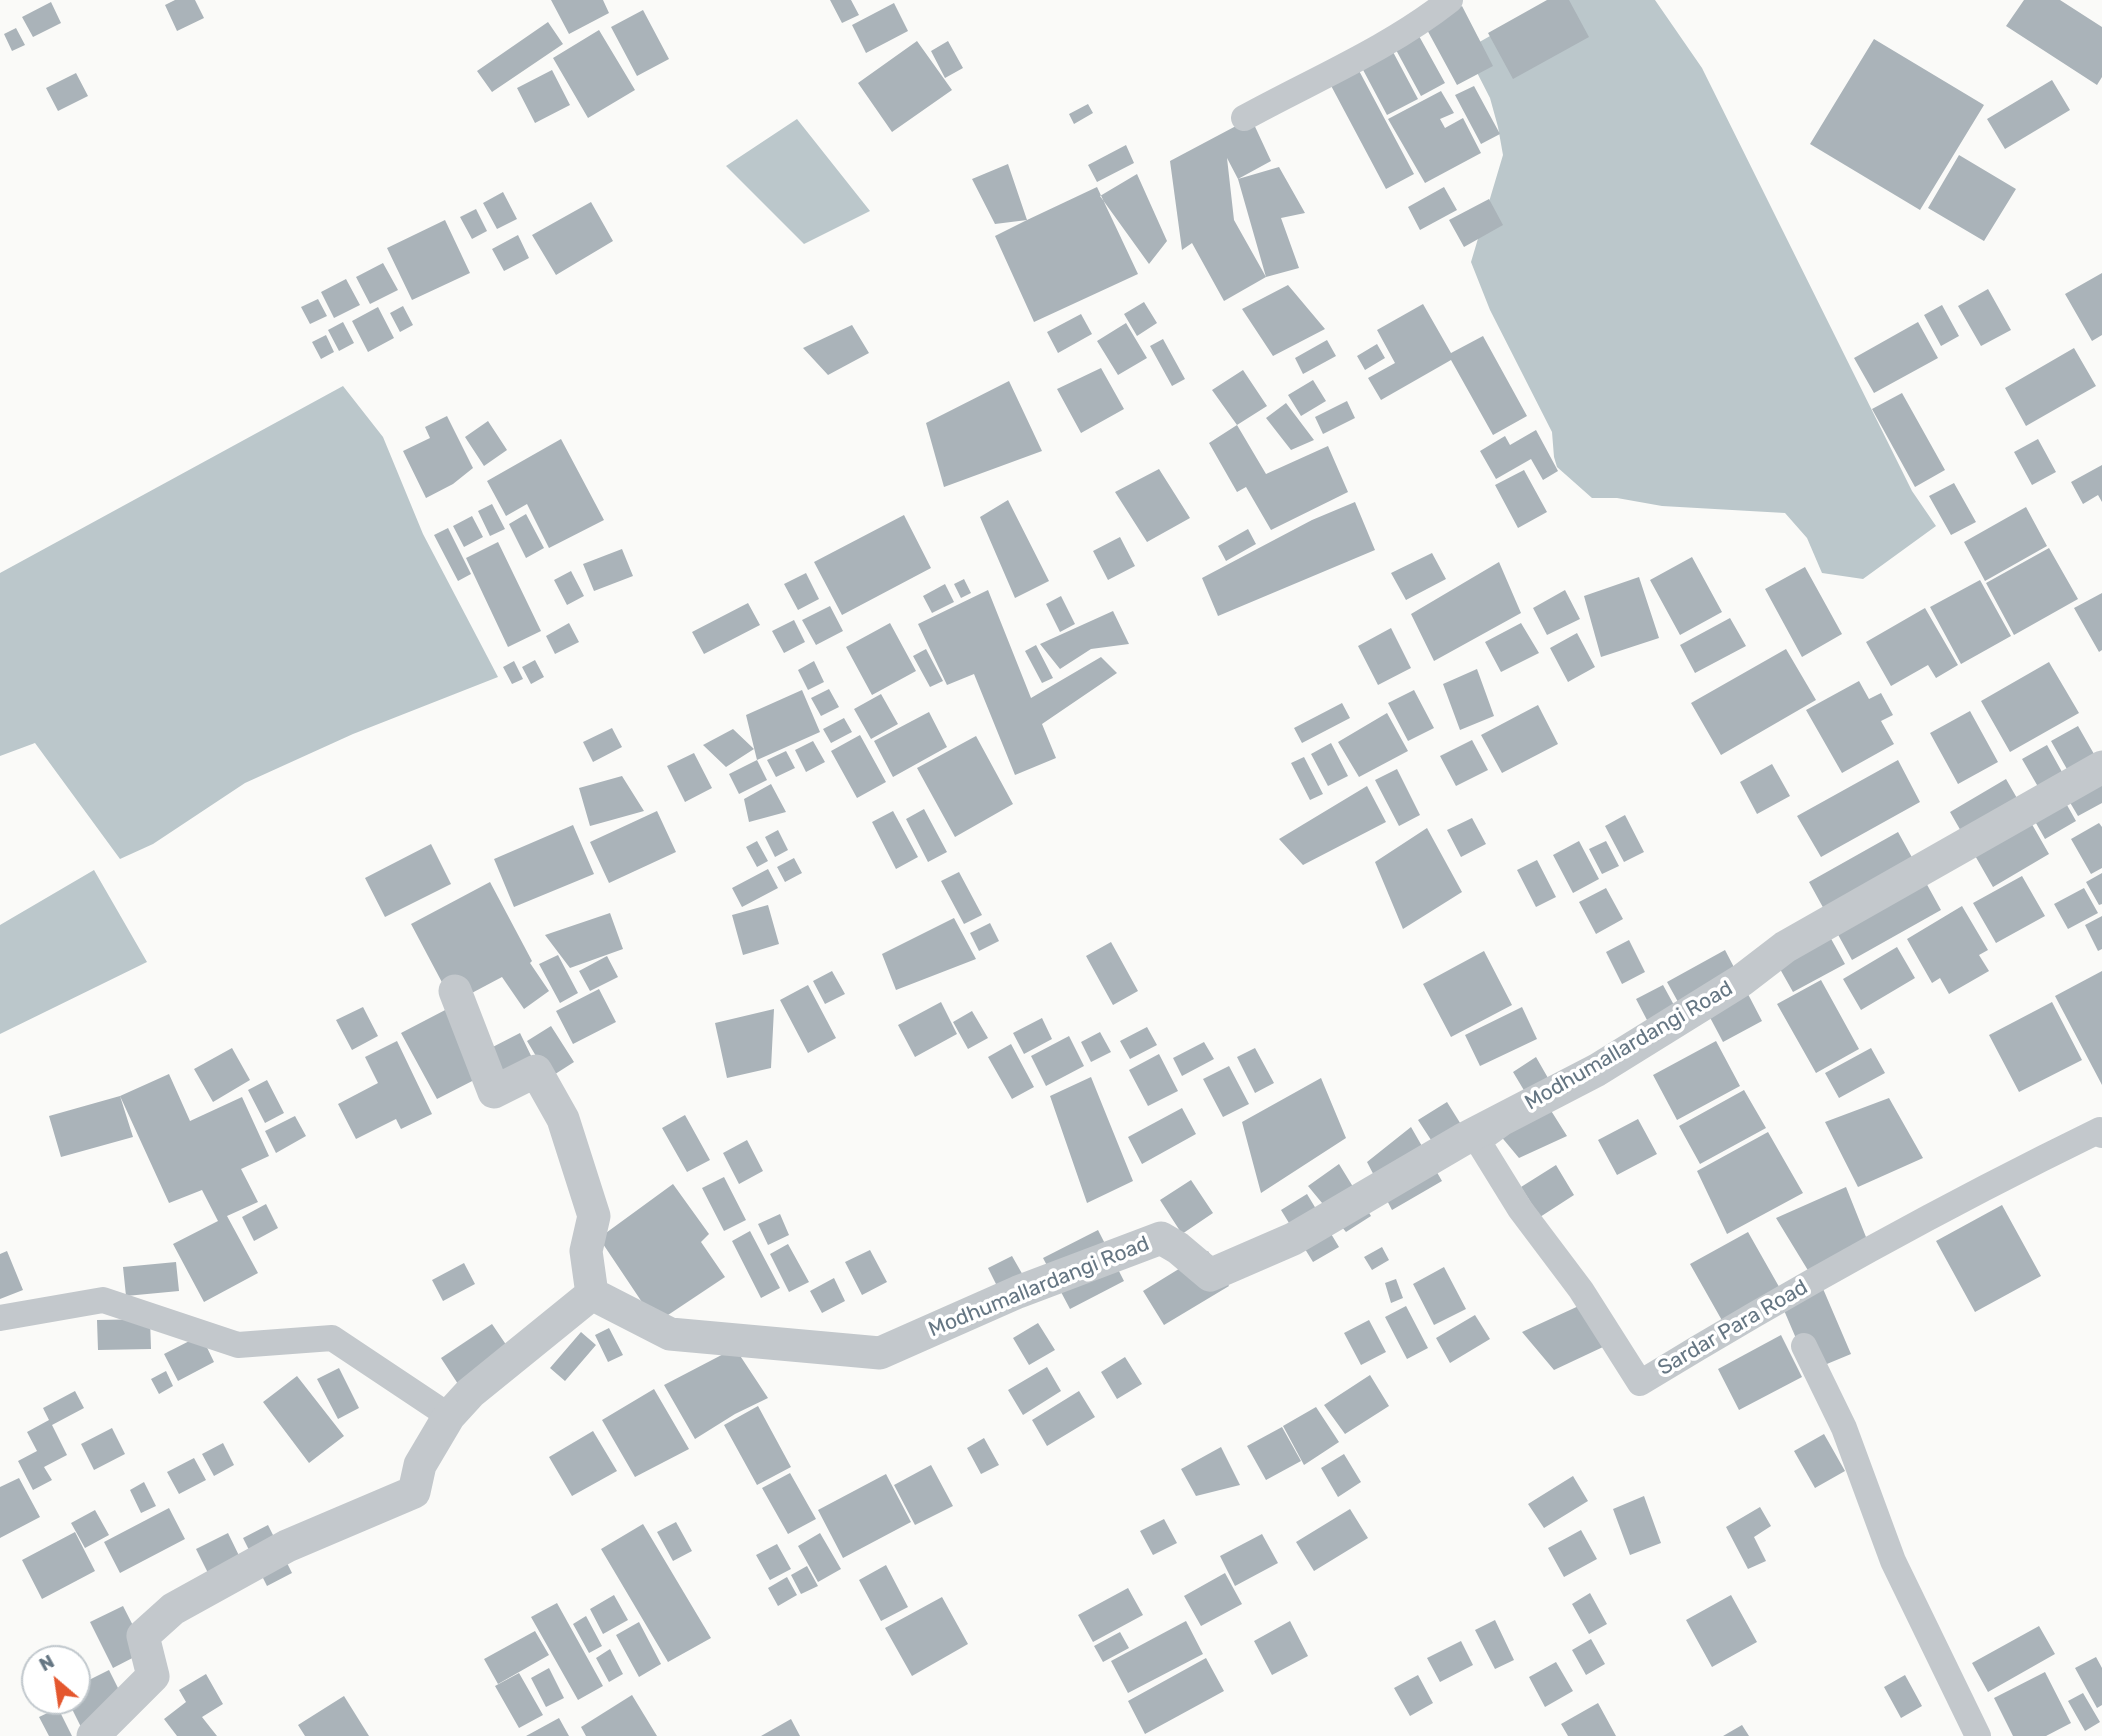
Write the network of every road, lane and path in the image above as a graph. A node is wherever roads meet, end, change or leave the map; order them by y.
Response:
1 (1450, 0) edge
2 (1244, 118) dead end
3 (2102, 767) edge
4 (454, 991) dead end
5 (1531, 1104) junction
6 (2102, 1135) edge
7 (592, 1294) junction
8 (0, 1318) edge
9 (1804, 1346) dead end
10 (449, 1416) junction
11 (93, 1736) edge
12 (1978, 1736) edge

1 - 2 street
3 - 5 street, Modhumallardangi Road
4 - 7 street
5 - 6 street, Sardar Para Road
5 - 7 street, Modhumallardangi Road
7 - 10 street
8 - 10 street
9 - 12 street
10 - 11 street

